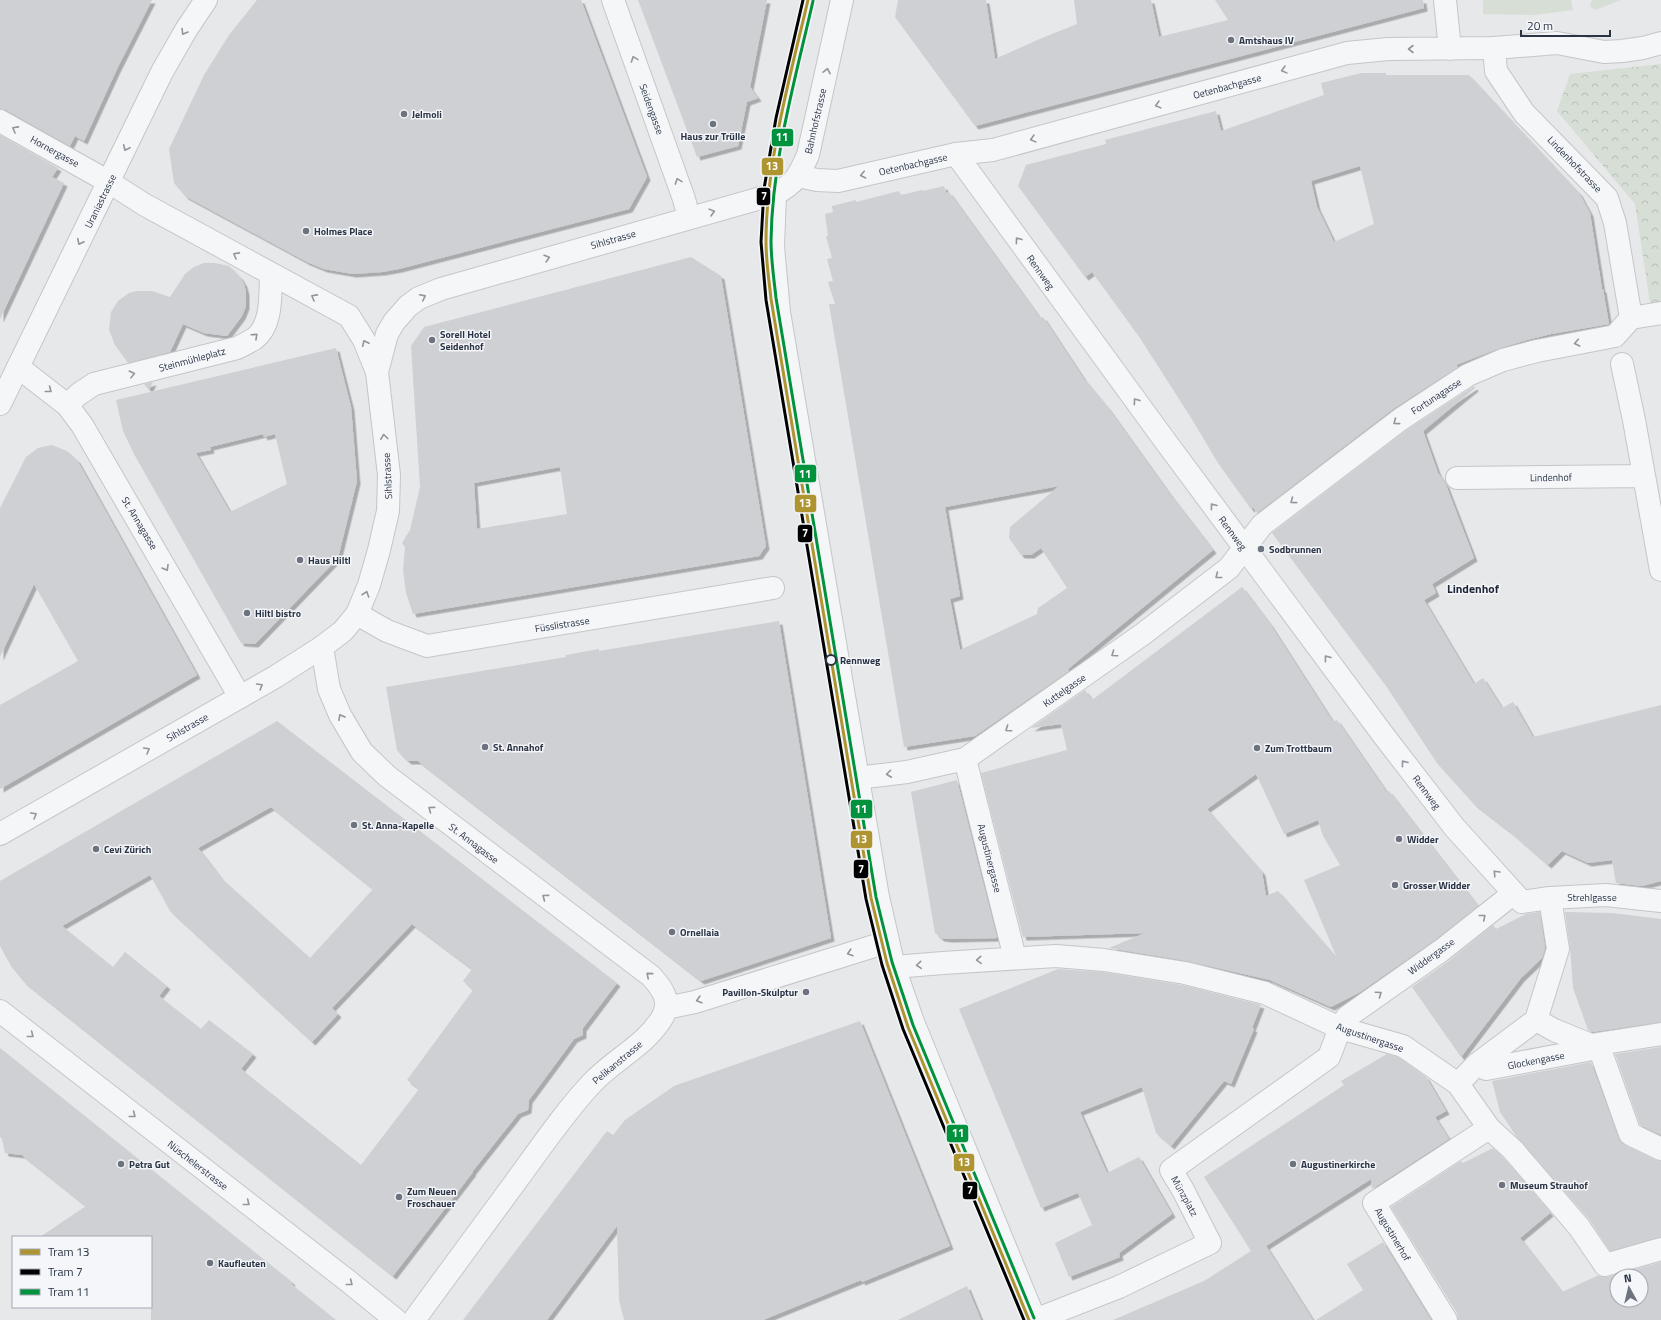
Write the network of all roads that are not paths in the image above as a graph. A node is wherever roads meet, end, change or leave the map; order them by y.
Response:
1 (206, 0) edge
2 (613, 0) edge
3 (842, 0) edge
4 (1446, 0) edge
5 (1661, 43) edge
6 (1494, 48) junction
7 (1450, 49) junction
8 (0, 121) edge
9 (956, 154) junction
10 (798, 176) junction
11 (110, 182) junction
12 (775, 194) junction
13 (689, 218) junction
14 (271, 274) junction
15 (1661, 312) edge
16 (1631, 318) junction
17 (1619, 350) junction
18 (18, 367) junction
19 (377, 372) junction
20 (0, 404) edge
21 (67, 405) junction
22 (1644, 476) junction
23 (1457, 478) dead end
24 (1245, 548) junction
25 (1661, 570) edge
26 (773, 588) dead end
27 (357, 614) junction
28 (322, 647) junction
29 (240, 697) junction
30 (964, 759) junction
31 (857, 778) junction
32 (0, 834) edge
33 (1518, 898) junction
34 (1550, 898) junction
35 (1661, 901) edge
36 (887, 942) junction
37 (1015, 958) junction
38 (894, 967) junction
39 (666, 1008) junction
40 (0, 1011) edge
41 (1536, 1020) junction
42 (1343, 1022) junction
43 (1661, 1034) edge
44 (1594, 1044) junction
45 (1477, 1064) junction
46 (1458, 1084) junction
47 (1489, 1128) junction
48 (1661, 1149) edge
49 (1661, 1249) edge
50 (396, 1320) edge
51 (414, 1320) edge
52 (1035, 1320) edge
53 (1446, 1320) edge

1 -> 11 street, Uraniastrasse
13 -> 2 street, Seidengasse
10 -> 3 street, Bahnhofstrasse
4 - 7 street
5 - 6 street, Oetenbachgasse
6 - 7 street, Oetenbachgasse
6 - 16 street, Lindenhofstrasse
7 -> 9 street, Oetenbachgasse
11 -> 8 street, Hornergasse
9 -> 10 street, Oetenbachgasse
24 -> 9 street, Rennweg
10 - 12 street, Bahnhofstrasse
14 -> 11 street
11 -> 18 street, Uraniastrasse
13 -> 12 street, Sihlstrasse
12 - 31 street
19 -> 13 street, Sihlstrasse
19 -> 14 street
21 -> 14 street, Steinmühleplatz
15 - 16 street
16 - 17 street
17 - 22 street
17 -> 24 street, Fortunagasse
18 - 20 street, Uraniastrasse
18 -> 21 street, St. Annagasse
27 -> 19 street, Sihlstrasse
21 -> 29 street, St. Annagasse
22 - 23 street, Lindenhof
22 - 25 street
24 -> 30 street, Kuttelgasse
33 -> 24 street, Rennweg
26 - 27 street, Füsslistrasse
27 - 28 street, Sihlstrasse
29 -> 28 street, Sihlstrasse
39 -> 28 street, St. Annagasse
32 -> 29 street, Sihlstrasse
30 -> 31 street, Kuttelgasse
30 - 37 street, Augustinergasse
31 - 36 street
33 - 34 street, Strehlgasse
42 -> 33 street, Widdergasse
34 - 35 street, Strehlgasse
34 - 41 street
36 - 38 street
36 -> 39 street
37 -> 38 street, Augustinergasse
37 - 42 street, Augustinergasse
38 - 52 street
39 - 51 street, Pelikanstrasse
40 -> 50 street, Nüschelerstrasse
41 - 44 street, Glockengasse
41 - 45 street, Glockengasse
42 - 46 street, Augustinergasse
42 - 52 street, Münzplatz
43 - 44 street, Glockengasse
44 - 45 street, Glockengasse
44 - 48 street
45 - 46 street, Glockengasse
46 - 47 street, Augustinergasse
47 - 49 street, Augustinergasse
47 - 53 street, Augustinerhof

